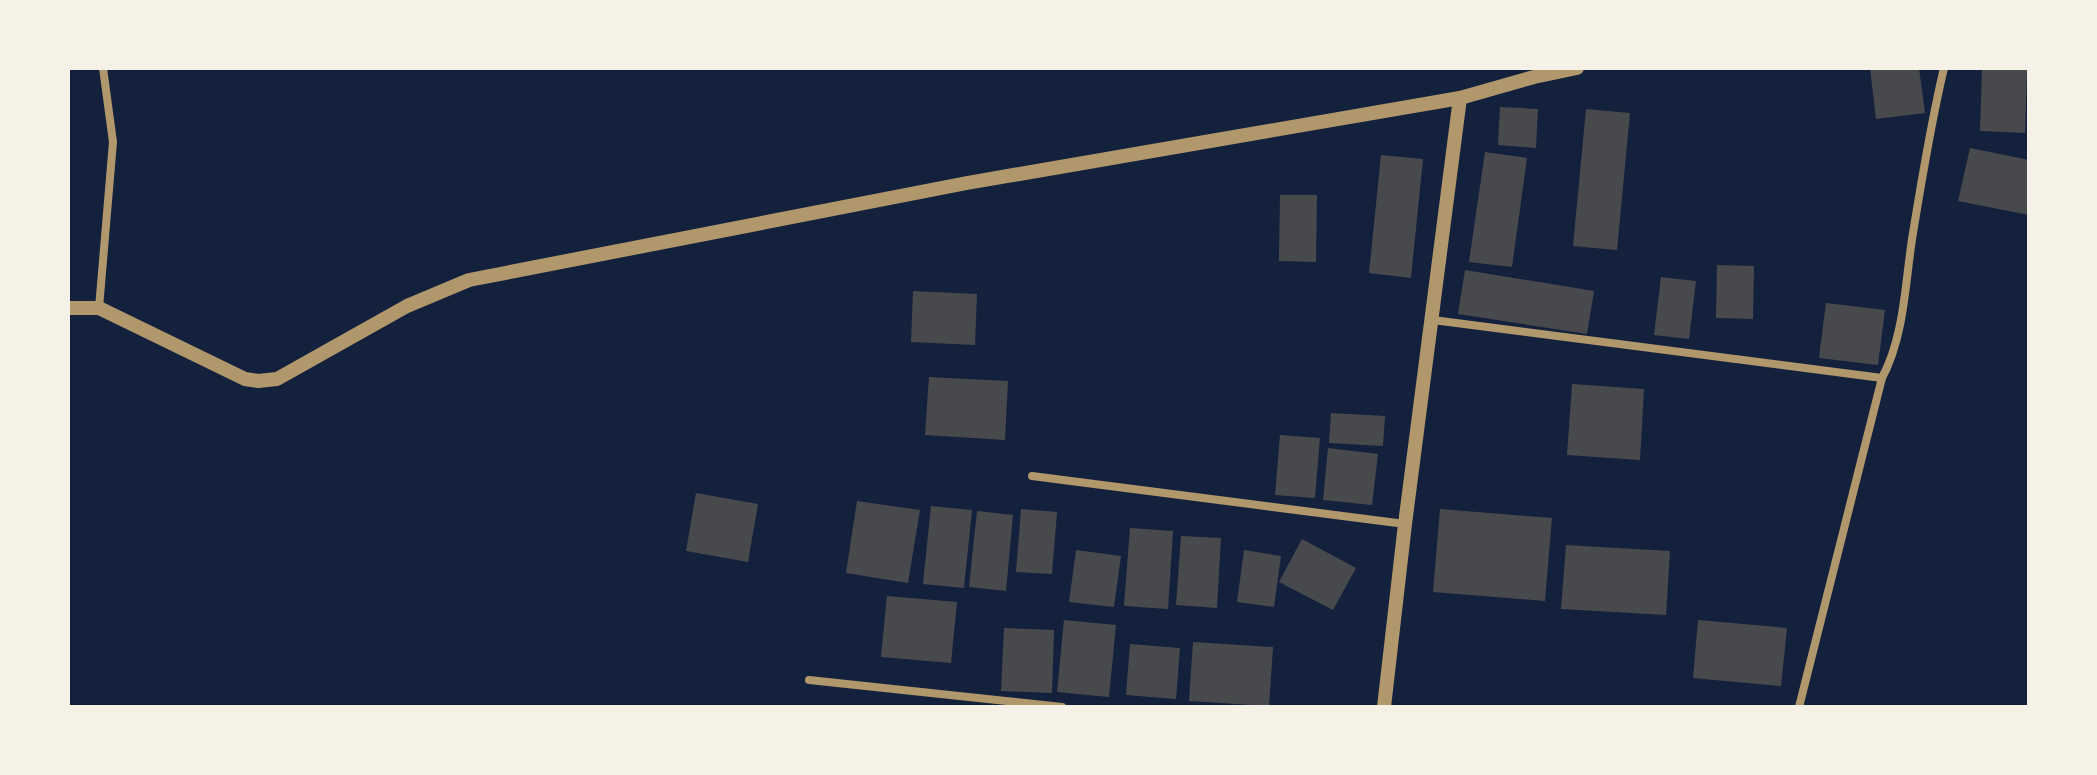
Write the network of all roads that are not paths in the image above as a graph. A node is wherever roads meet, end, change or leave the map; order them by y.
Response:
1 (103, 68) edge
2 (1577, 68) edge
3 (1944, 68) edge
4 (1534, 72) edge
5 (1460, 98) junction
6 (68, 308) edge
7 (99, 308) junction
8 (1433, 320) junction
9 (1882, 378) junction
10 (1032, 476) dead end
11 (1405, 524) junction
12 (809, 680) dead end
13 (1062, 707) edge
14 (1384, 707) edge
15 (1799, 707) edge

1 - 7 street
2 - 4 street
3 - 9 street
4 - 5 street
5 - 7 street
5 - 8 street
6 - 7 street
8 - 9 street
8 - 11 street
9 - 15 street
10 - 11 street
11 - 14 street
12 - 13 street

